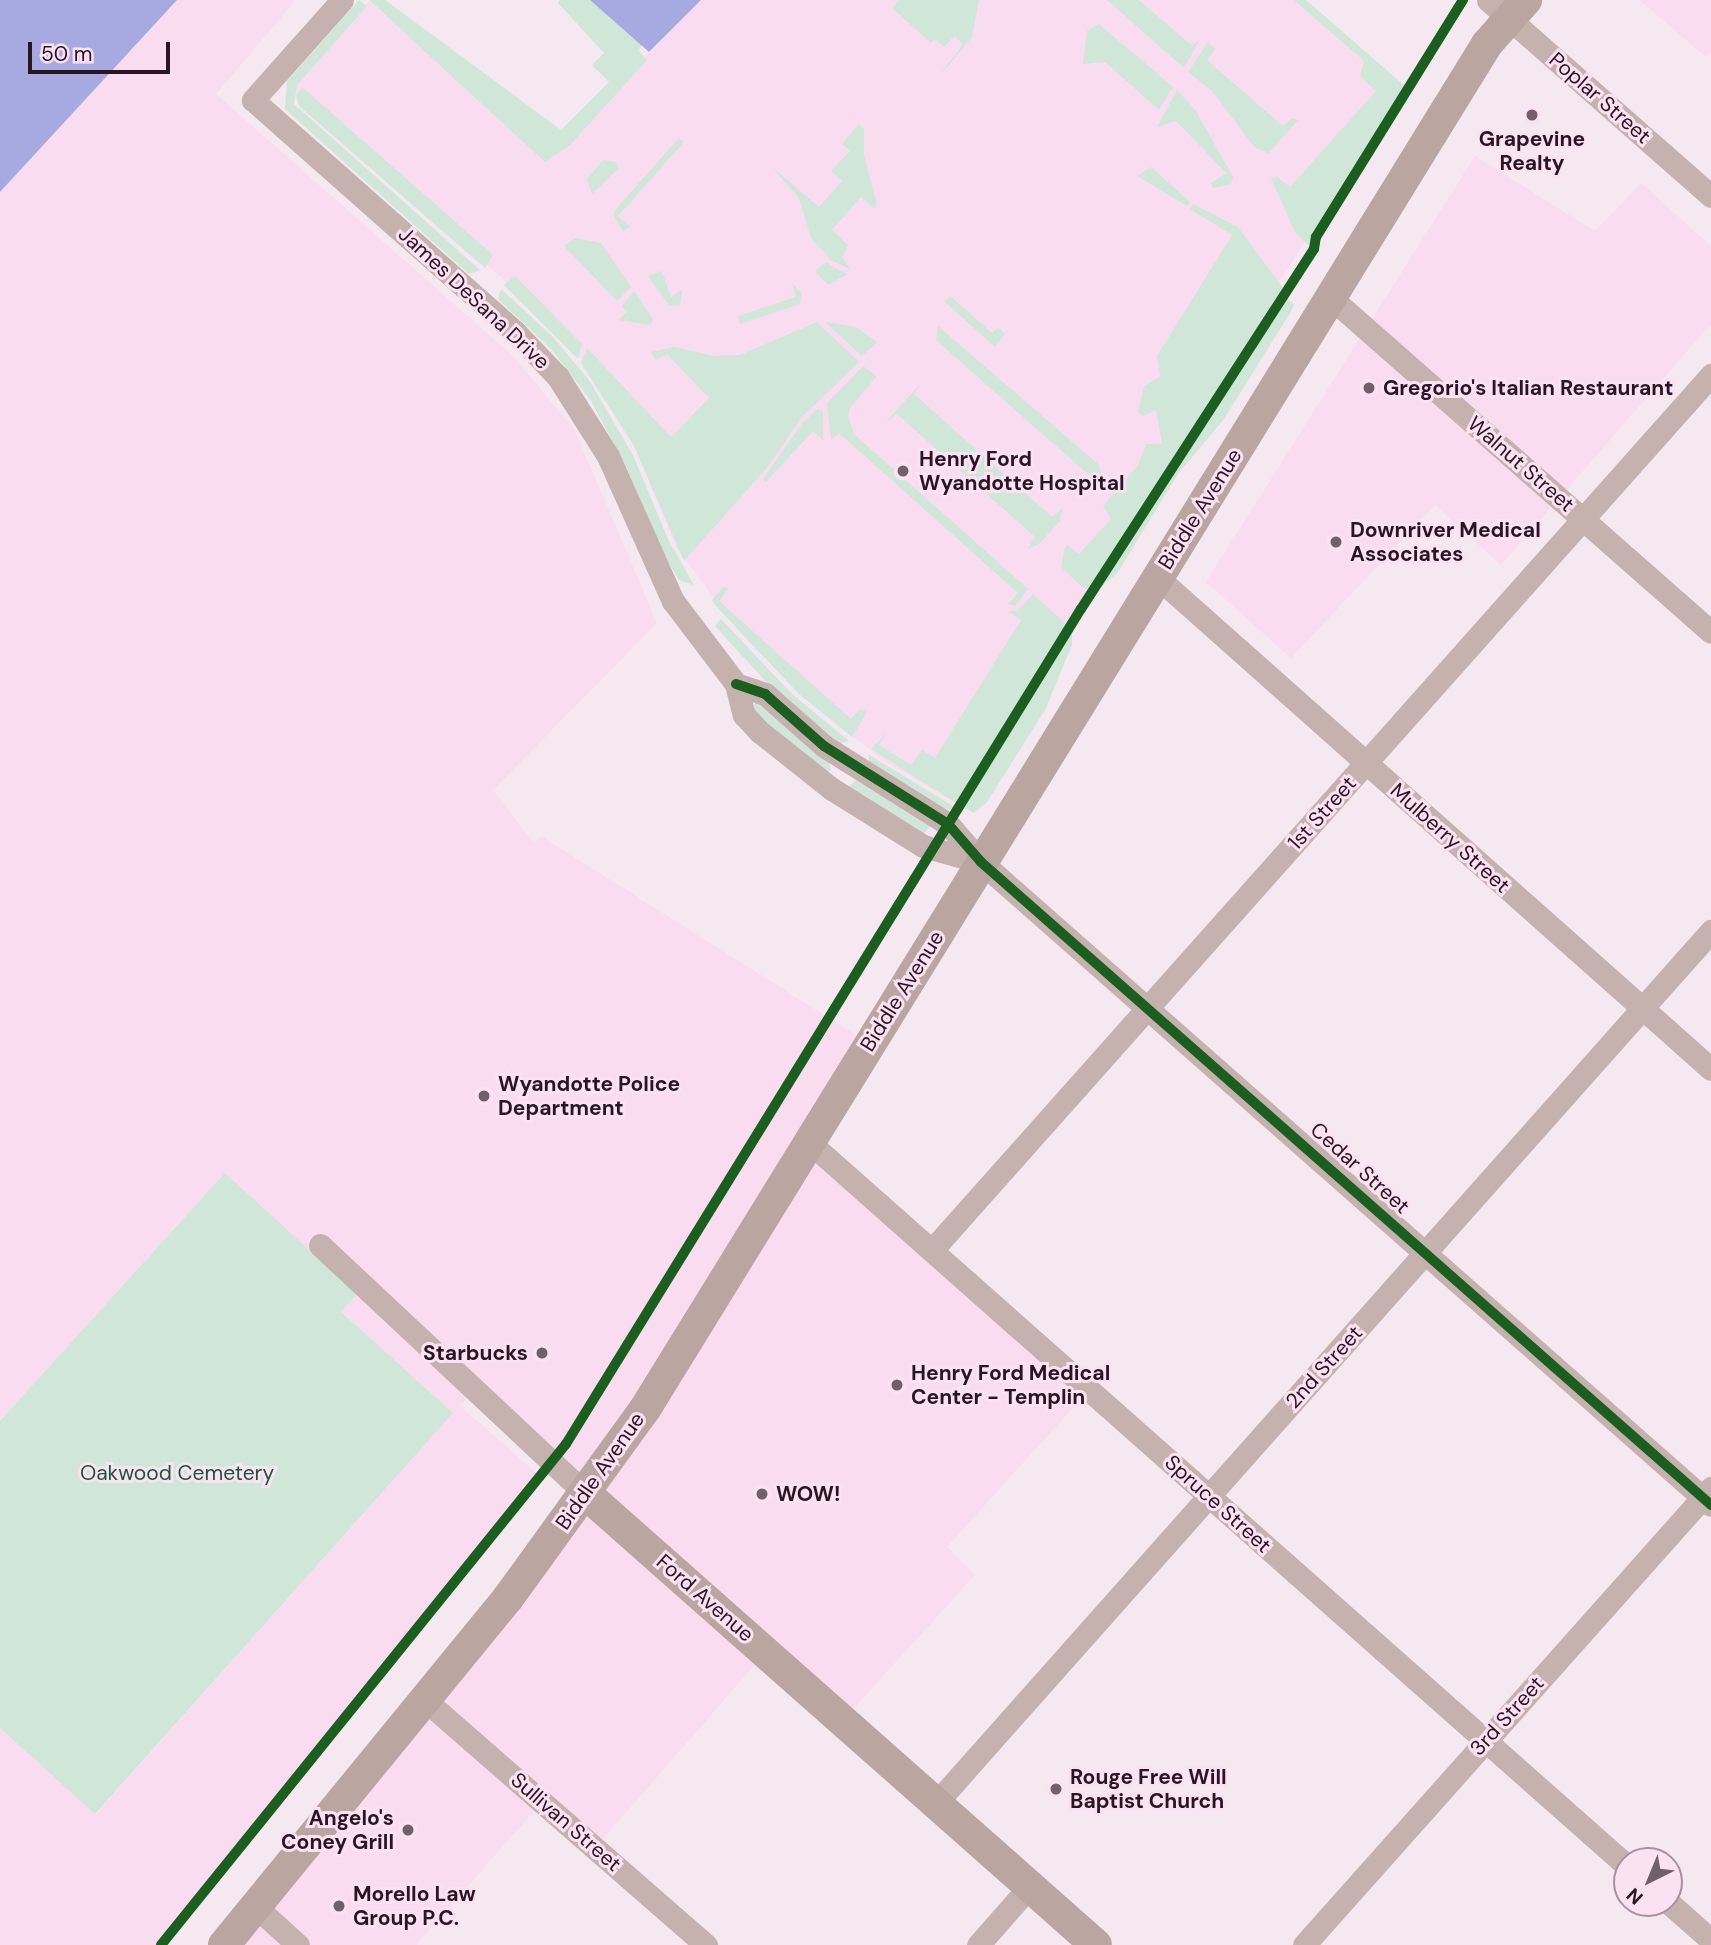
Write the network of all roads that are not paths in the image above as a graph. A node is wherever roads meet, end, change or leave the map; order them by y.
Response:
1 (342, 0) edge
2 (1508, 6) edge
3 (1711, 196) edge
4 (1330, 297) junction
5 (1711, 375) edge
6 (1583, 519) junction
7 (1157, 577) junction
8 (1711, 632) edge
9 (736, 684) junction
10 (1366, 763) junction
11 (981, 862) junction
12 (1711, 931) edge
13 (1149, 1007) junction
14 (1642, 1008) junction
15 (1711, 1069) edge
16 (809, 1142) junction
17 (320, 1245) dead end
18 (932, 1250) junction
19 (1426, 1252) junction
20 (585, 1493) junction
21 (1209, 1496) junction
22 (1708, 1496) edge
23 (425, 1700) junction
24 (1485, 1741) junction
25 (936, 1802) junction
26 (1613, 1854) edge
27 (1030, 1886) junction
28 (255, 1906) junction
29 (1683, 1915) edge
30 (1711, 1940) edge
31 (224, 1945) edge
32 (298, 1945) edge
33 (706, 1945) edge
34 (978, 1945) edge
35 (1096, 1945) edge
36 (1304, 1945) edge

1 - 9 street, James DeSana Drive
2 - 3 street, Poplar Street
2 - 4 main road, Biddle Avenue
4 - 6 street, Walnut Street
4 - 7 main road, Biddle Avenue
5 - 6 street, 1st Street
6 - 8 street, Walnut Street
6 - 10 street, 1st Street
7 - 10 street, Mulberry Street
7 - 11 main road, Biddle Avenue
9 - 11 street
9 - 11 street, James DeSana Drive
10 - 13 street, 1st Street
10 - 14 street, Mulberry Street
11 - 13 street, Cedar Street
11 - 16 main road, Biddle Avenue
12 - 14 street, 2nd Street
13 - 18 street, 1st Street
13 - 19 street, Cedar Street
14 - 15 street, Mulberry Street
14 - 19 street, 2nd Street
16 - 18 street, Spruce Street
16 - 20 main road, Biddle Avenue
17 - 20 street, Ford Avenue
18 - 21 street, Spruce Street
19 - 21 street, 2nd Street
19 - 22 street, Cedar Street
20 - 23 main road, Biddle Avenue
20 - 25 main road, Ford Avenue
21 - 24 street, Spruce Street
21 - 25 street, 2nd Street
22 - 24 street, 3rd Street
23 - 28 main road, Biddle Avenue
23 - 33 street, Sullivan Street
24 - 26 street, Spruce Street
24 - 36 street, 3rd Street
25 - 27 main road, Ford Avenue
27 - 34 street
27 - 35 main road, Ford Avenue
28 - 31 main road, Biddle Avenue
28 - 32 street
29 - 30 street

